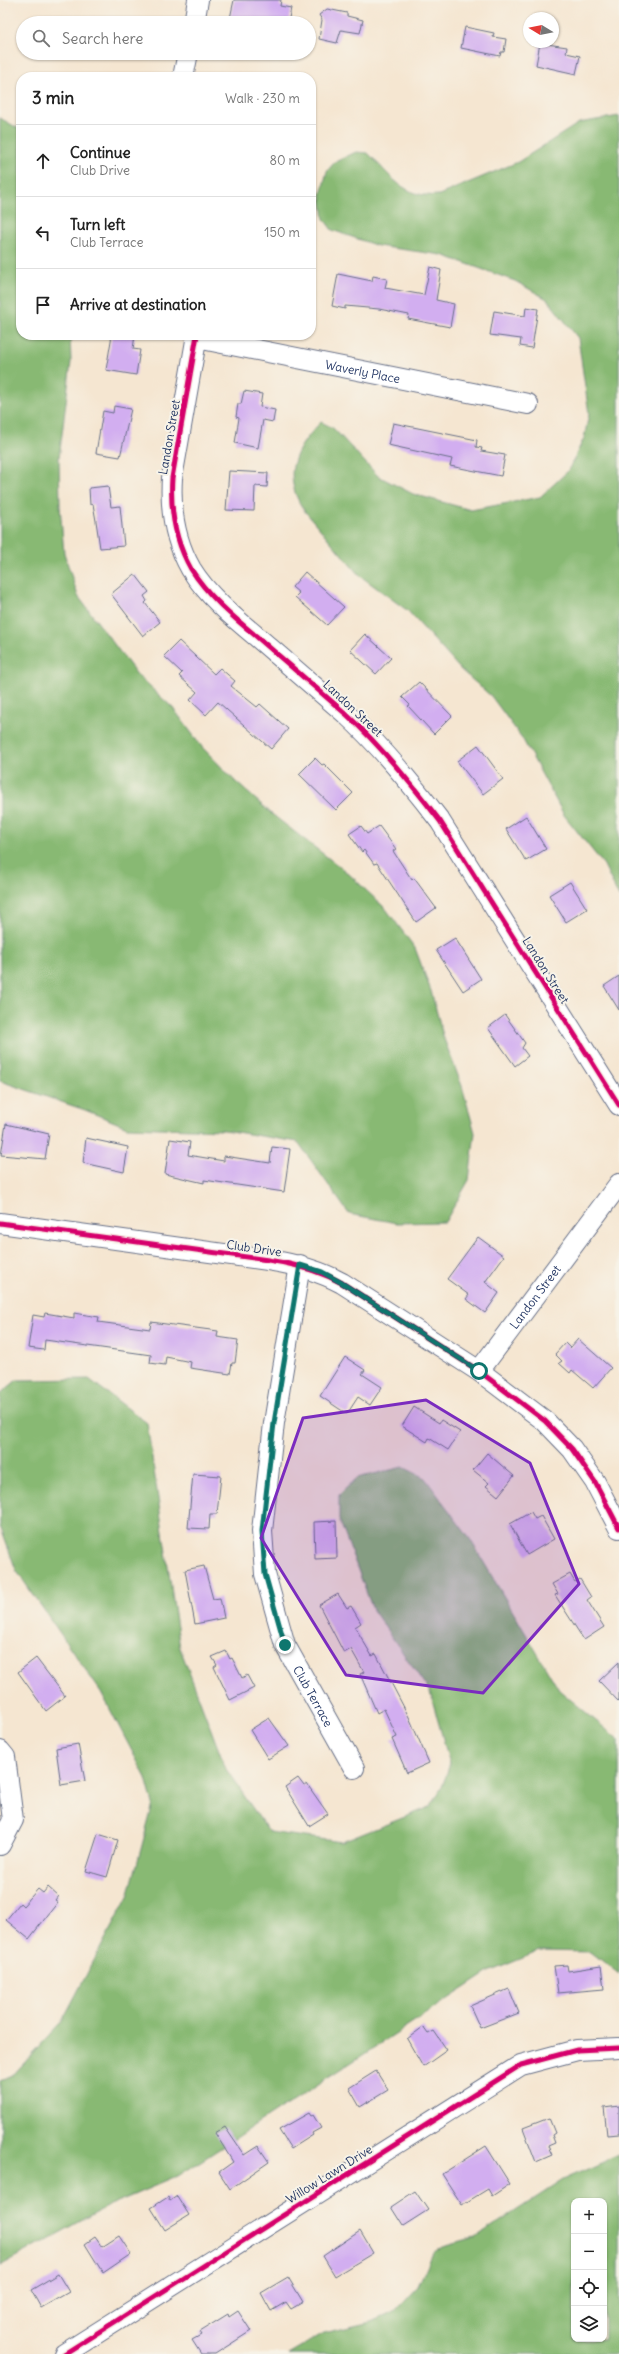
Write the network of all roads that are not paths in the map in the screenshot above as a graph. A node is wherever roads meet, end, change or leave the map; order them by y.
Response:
1 (198, 0) edge
2 (195, 16) edge
3 (187, 60) edge
4 (184, 72) edge
5 (196, 340) edge
6 (216, 340) edge
7 (528, 404) dead end
8 (619, 1105) edge
9 (619, 1184) edge
10 (0, 1223) edge
11 (300, 1265) junction
12 (479, 1371) junction
13 (619, 1528) edge
14 (0, 1751) edge
15 (354, 1768) dead end
16 (0, 1845) edge
17 (619, 2048) edge
18 (64, 2354) edge

1 - 2 street
3 - 4 street
5 - 8 street, Landon Street
6 - 7 street, Waverly Place
9 - 12 street, Landon Street
10 - 11 street, Club Drive
11 - 12 street, Club Drive
11 - 15 street, Club Terrace
12 - 13 street, Club Drive
14 - 16 street
17 - 18 street, Willow Lawn Drive

